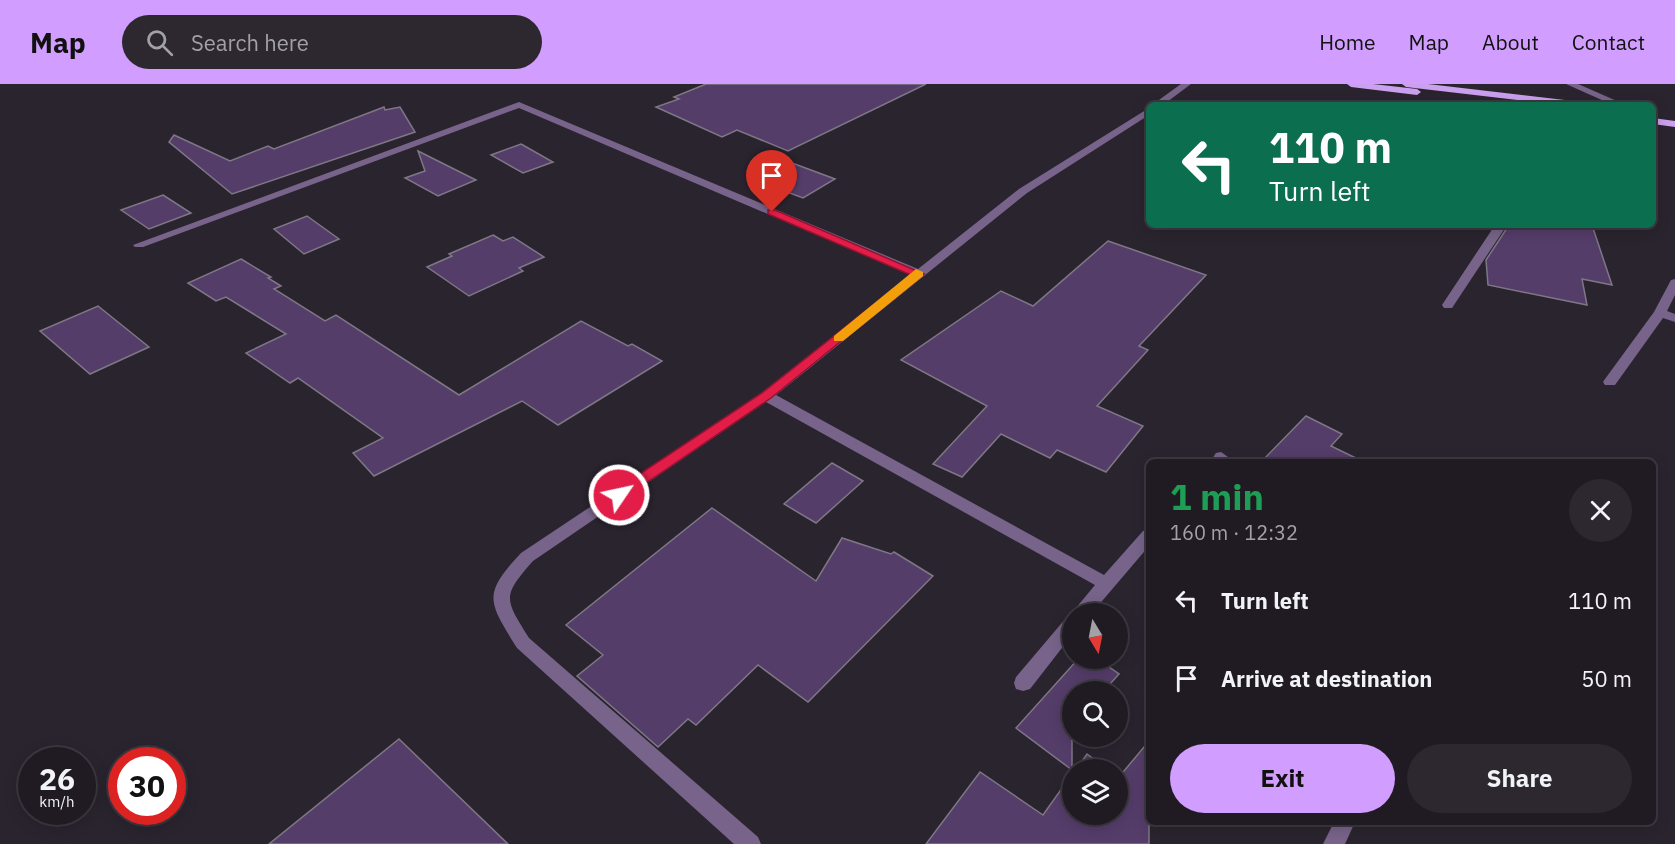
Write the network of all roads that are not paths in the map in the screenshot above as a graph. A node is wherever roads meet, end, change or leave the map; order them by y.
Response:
1 (1187, 84) edge
2 (1351, 84) edge
3 (1406, 84) edge
4 (1570, 84) edge
5 (1161, 102) edge
6 (1499, 102) edge
7 (1557, 102) edge
8 (1614, 102) edge
9 (1146, 113) edge
10 (1656, 114) edge
11 (1675, 116) edge
12 (1656, 121) edge
13 (1675, 124) edge
14 (1499, 228) edge
15 (138, 244) dead end
16 (919, 274) junction
17 (1673, 292) edge
18 (1448, 305) dead end
19 (1660, 313) junction
20 (1675, 318) edge
21 (1610, 382) dead end
22 (766, 396) junction
23 (1146, 538) edge
24 (1106, 583) junction
25 (1089, 603) edge
26 (1062, 634) edge
27 (1023, 683) dead end
28 (1344, 825) edge
29 (750, 844) edge
30 (1334, 844) edge

1 - 5 street
2 - 6 main road
3 - 7 main road
4 - 8 street
9 - 16 street
10 - 11 main road
12 - 13 main road
14 - 18 street
15 - 16 street
16 - 22 street
17 - 19 street
19 - 20 street
19 - 21 street
22 - 24 street
22 - 29 street
23 - 24 street
24 - 25 street
26 - 27 street
28 - 30 street

